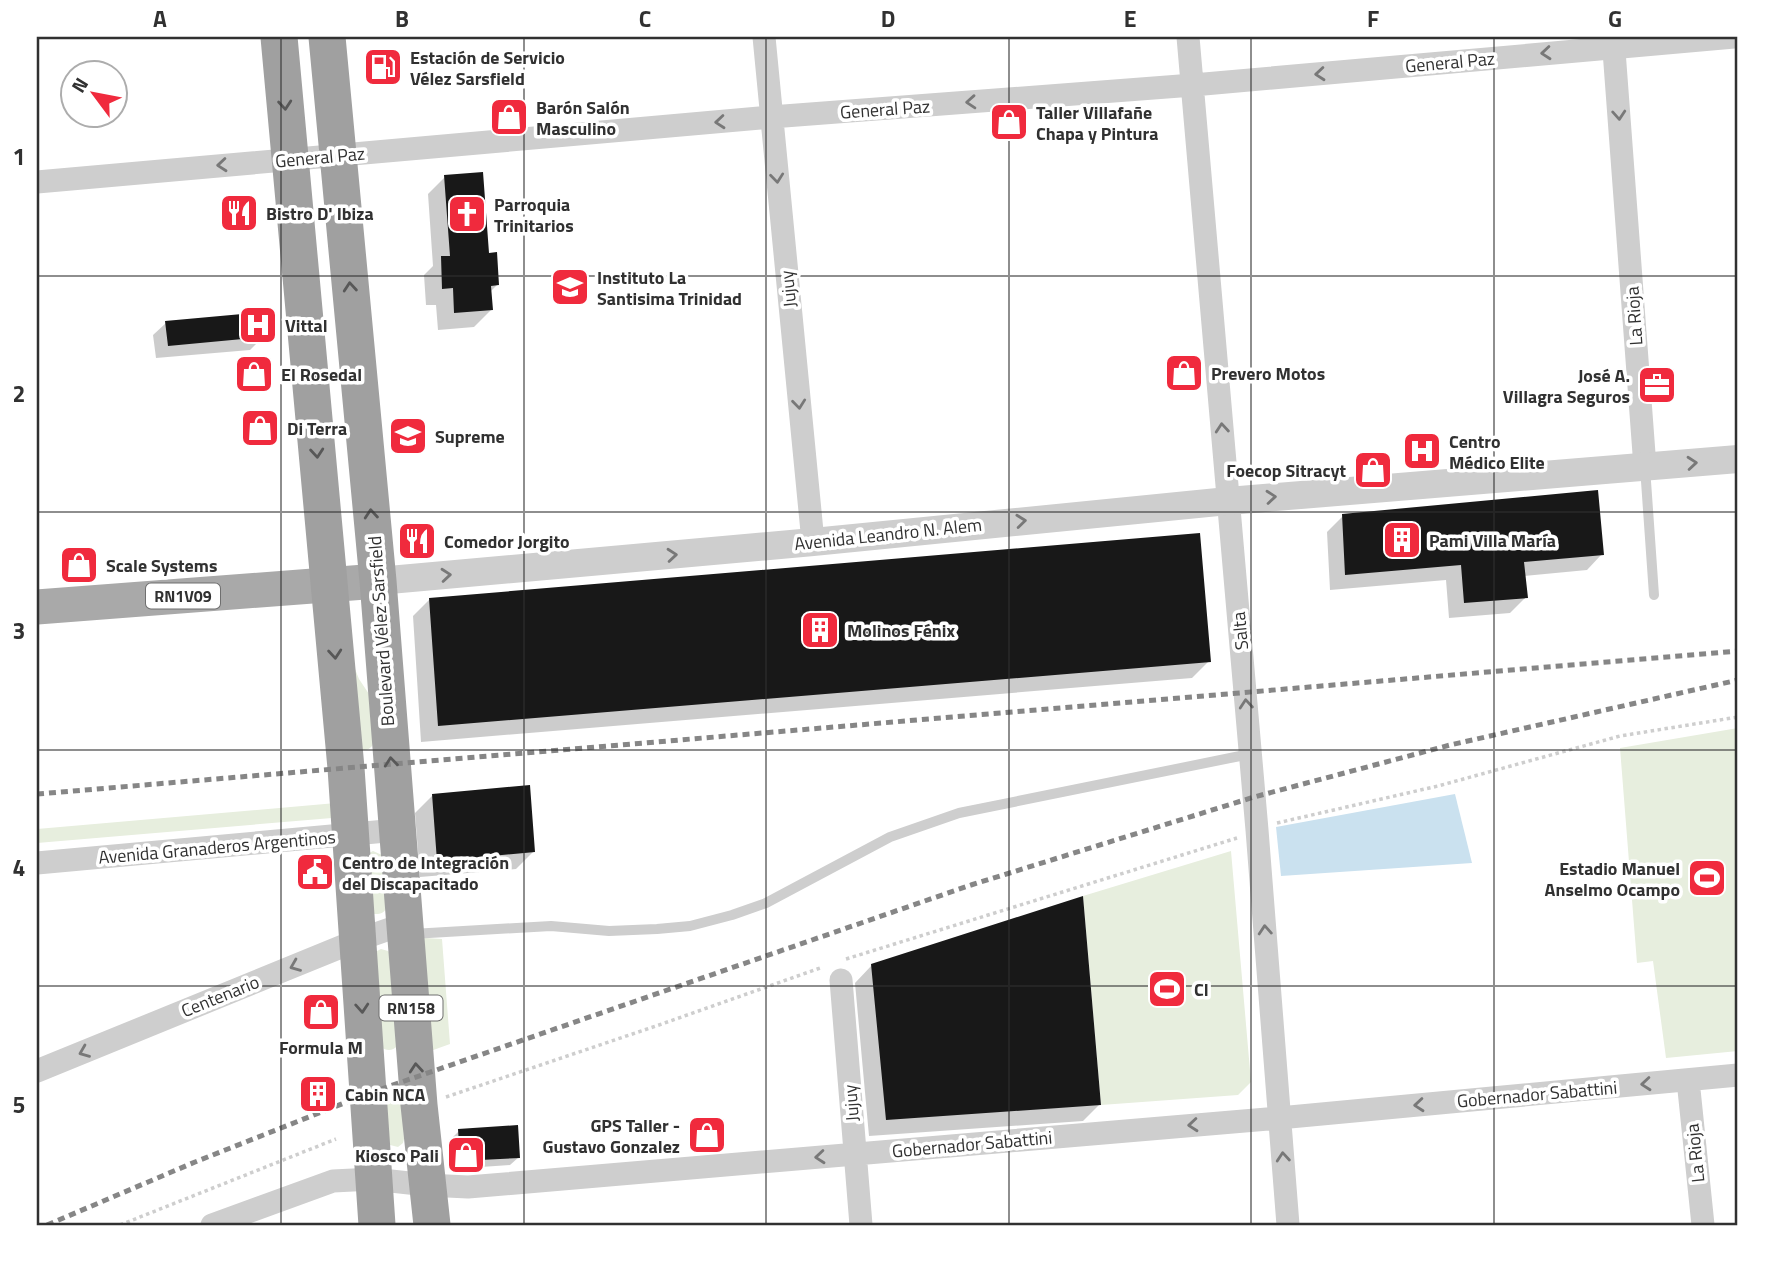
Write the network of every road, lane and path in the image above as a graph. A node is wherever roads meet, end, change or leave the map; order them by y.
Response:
1 (279, 37) edge
2 (327, 37) edge
3 (764, 37) edge
4 (1188, 37) edge
5 (1734, 37) edge
6 (1614, 42) edge
7 (1193, 85) junction
8 (771, 117) junction
9 (338, 155) junction
10 (290, 159) junction
11 (37, 182) edge
12 (1738, 459) edge
13 (1645, 467) junction
14 (1228, 501) junction
15 (813, 542) junction
16 (378, 582) junction
17 (328, 586) junction
18 (1654, 595) dead end
19 (37, 607) edge
20 (1738, 717) edge
21 (1250, 754) junction
22 (397, 830) junction
23 (1257, 830) junction
24 (351, 835) junction
25 (37, 863) edge
26 (405, 929) junction
27 (358, 940) junction
28 (836, 969) junction
29 (37, 1072) edge
30 (1738, 1075) edge
31 (1688, 1080) junction
32 (419, 1105) junction
33 (1279, 1118) junction
34 (336, 1139) dead end
35 (855, 1154) junction
36 (373, 1179) junction
37 (427, 1185) junction
38 (120, 1225) edge
39 (212, 1225) edge
40 (377, 1225) edge
41 (432, 1225) edge
42 (861, 1225) edge
43 (1289, 1225) edge
44 (1703, 1225) edge

1 -> 10 highway, RN158
2 - 9 highway, Boulevard Vélez Sarsfield / RN158
3 - 8 street, Jujuy
4 - 7 street, Salta
5 - 6 street, General Paz
6 -> 7 street, General Paz
6 -> 13 street, La Rioja
7 -> 8 street, General Paz
14 -> 7 street, Salta
8 -> 9 street, General Paz
8 -> 15 street, Jujuy
9 - 10 street, General Paz
16 -> 9 highway, Boulevard Vélez Sarsfield / RN158
10 -> 11 street, General Paz
10 -> 17 highway, RN158
13 -> 12 street, Avenida Leandro N. Alem
14 -> 13 street, Avenida Leandro N. Alem
13 - 18 lane, La Rioja
15 -> 14 street, Avenida Leandro N. Alem
21 -> 14 street, Salta
16 -> 15 street, Avenida Leandro N. Alem
16 - 17 main road, Avenida Leandro N. Alem / RN1V09
22 -> 16 highway, Boulevard Vélez Sarsfield / RN158
17 - 19 main road, Avenida Leandro N. Alem / RN1V09
17 -> 24 highway, RN158
20 - 23 path
21 - 23 street, Salta
21 - 26 lane
22 - 24 street, Avenida Granaderos Argentinos
22 - 26 highway, Boulevard Vélez Sarsfield / RN158
23 - 28 path
33 -> 23 street, Salta
24 - 25 street, Avenida Granaderos Argentinos
24 - 27 highway, RN158
26 - 27 street, Centenario
32 -> 26 highway, Boulevard Vélez Sarsfield / RN158
27 -> 29 street, Centenario
27 -> 36 highway, RN158
28 - 32 path
28 - 35 street, Jujuy
30 - 31 street, Gobernador Sabattini
31 -> 33 street, Gobernador Sabattini
31 - 44 street, La Rioja
32 - 37 highway, Boulevard Vélez Sarsfield / RN158
33 -> 35 street, Gobernador Sabattini
43 -> 33 street, Salta
34 - 38 path
35 -> 37 street, Gobernador Sabattini
35 - 42 street, Jujuy
36 - 37 street, Gobernador Sabattini
36 - 39 street, Gobernador Sabattini
36 - 40 highway, RN158
37 - 41 highway, Boulevard Vélez Sarsfield / RN158

